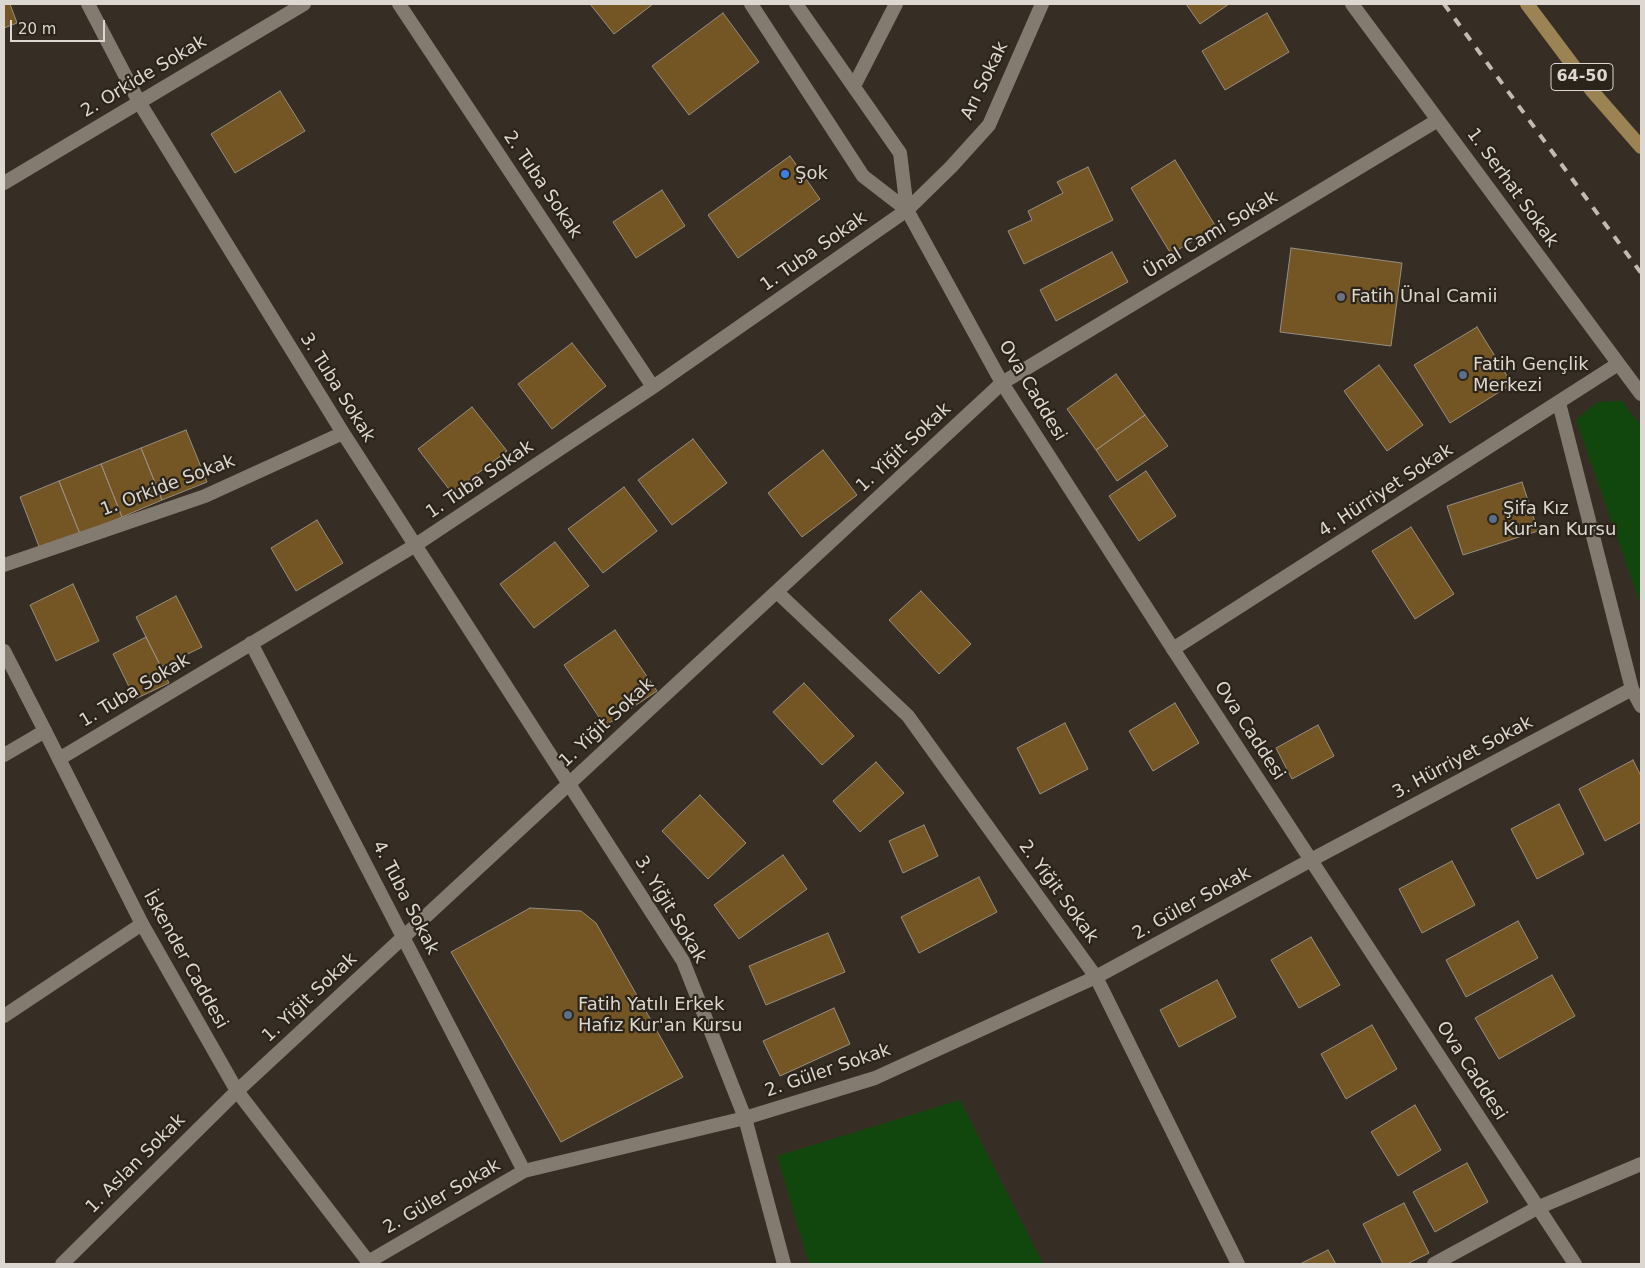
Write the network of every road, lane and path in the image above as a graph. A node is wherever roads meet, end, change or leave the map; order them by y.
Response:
1 (88, 4) edge
2 (304, 4) edge
3 (399, 4) edge
4 (751, 4) edge
5 (796, 4) edge
6 (896, 4) edge
7 (1042, 4) edge
8 (1352, 4) edge
9 (1527, 4) edge
10 (854, 86) junction
11 (139, 102) junction
12 (1438, 120) junction
13 (1641, 147) edge
14 (4, 183) edge
15 (907, 210) junction
16 (1618, 364) junction
17 (1002, 383) junction
18 (653, 387) junction
19 (1641, 394) edge
20 (1559, 403) junction
21 (343, 433) junction
22 (414, 546) junction
23 (4, 565) edge
24 (777, 592) junction
25 (251, 643) junction
26 (1173, 649) junction
27 (4, 651) edge
28 (1632, 689) junction
29 (1641, 706) edge
30 (46, 731) junction
31 (4, 755) edge
32 (59, 759) junction
33 (568, 784) junction
34 (1311, 860) junction
35 (142, 924) junction
36 (404, 937) junction
37 (1096, 977) junction
38 (4, 1016) edge
39 (237, 1091) junction
40 (745, 1118) junction
41 (1641, 1164) edge
42 (524, 1171) junction
43 (1537, 1208) junction
44 (369, 1263) edge
45 (62, 1264) edge
46 (784, 1264) edge
47 (1238, 1264) edge
48 (1434, 1264) edge
49 (1575, 1264) edge

1 - 11 street, 3. Tuba Sokak
2 - 11 street, 2. Orkide Sokak
3 - 18 street, 2. Tuba Sokak
4 - 15 street, Ova Caddesi
5 - 10 street, Ova Caddesi
6 - 10 street
7 - 15 street, Arı Sokak
8 - 12 street, 1. Serhat Sokak
9 - 13 main road, 64-50
10 - 15 street, Ova Caddesi
11 - 14 street, 2. Orkide Sokak
11 - 21 street, 3. Tuba Sokak
12 - 16 street, 1. Serhat Sokak
12 - 17 street, Ünal Cami Sokak
15 - 17 street, Ova Caddesi
15 - 18 street, 1. Tuba Sokak
16 - 19 street, 1. Serhat Sokak
16 - 20 street, 4. Hürriyet Sokak
17 - 24 street, 1. Yiğit Sokak
17 - 26 street, Ova Caddesi
18 - 22 street, 1. Tuba Sokak
20 - 26 street, 4. Hürriyet Sokak
20 - 28 street
21 - 22 street, 3. Tuba Sokak
21 - 23 street, 1. Orkide Sokak
22 - 25 street, 1. Tuba Sokak
22 - 33 street, 3. Tuba Sokak
24 - 33 street, 1. Yiğit Sokak
24 - 37 street, 2. Yiğit Sokak
25 - 32 street, 1. Tuba Sokak
25 - 36 street, 4. Tuba Sokak
26 - 34 street, Ova Caddesi
27 - 30 street, İskender Caddesi
28 - 29 street
28 - 34 street, 3. Hürriyet Sokak
30 - 31 street
30 - 32 street, İskender Caddesi
32 - 35 street, İskender Caddesi
33 - 36 street, 1. Yiğit Sokak
33 - 40 street, 3. Yiğit Sokak
34 - 37 street, 2. Güler Sokak
34 - 43 street, Ova Caddesi
35 - 38 street
35 - 39 street, İskender Caddesi
36 - 39 street, 1. Yiğit Sokak
36 - 42 street, 4. Tuba Sokak
37 - 40 street, 2. Güler Sokak
37 - 47 street, 2. Yiğit Sokak
39 - 44 street, İskender Caddesi
39 - 45 street, 1. Aslan Sokak
40 - 42 street, 2. Güler Sokak
40 - 46 street, 3. Yiğit Sokak
41 - 43 street
42 - 44 street, 2. Güler Sokak
43 - 48 street
43 - 49 street, Ova Caddesi

